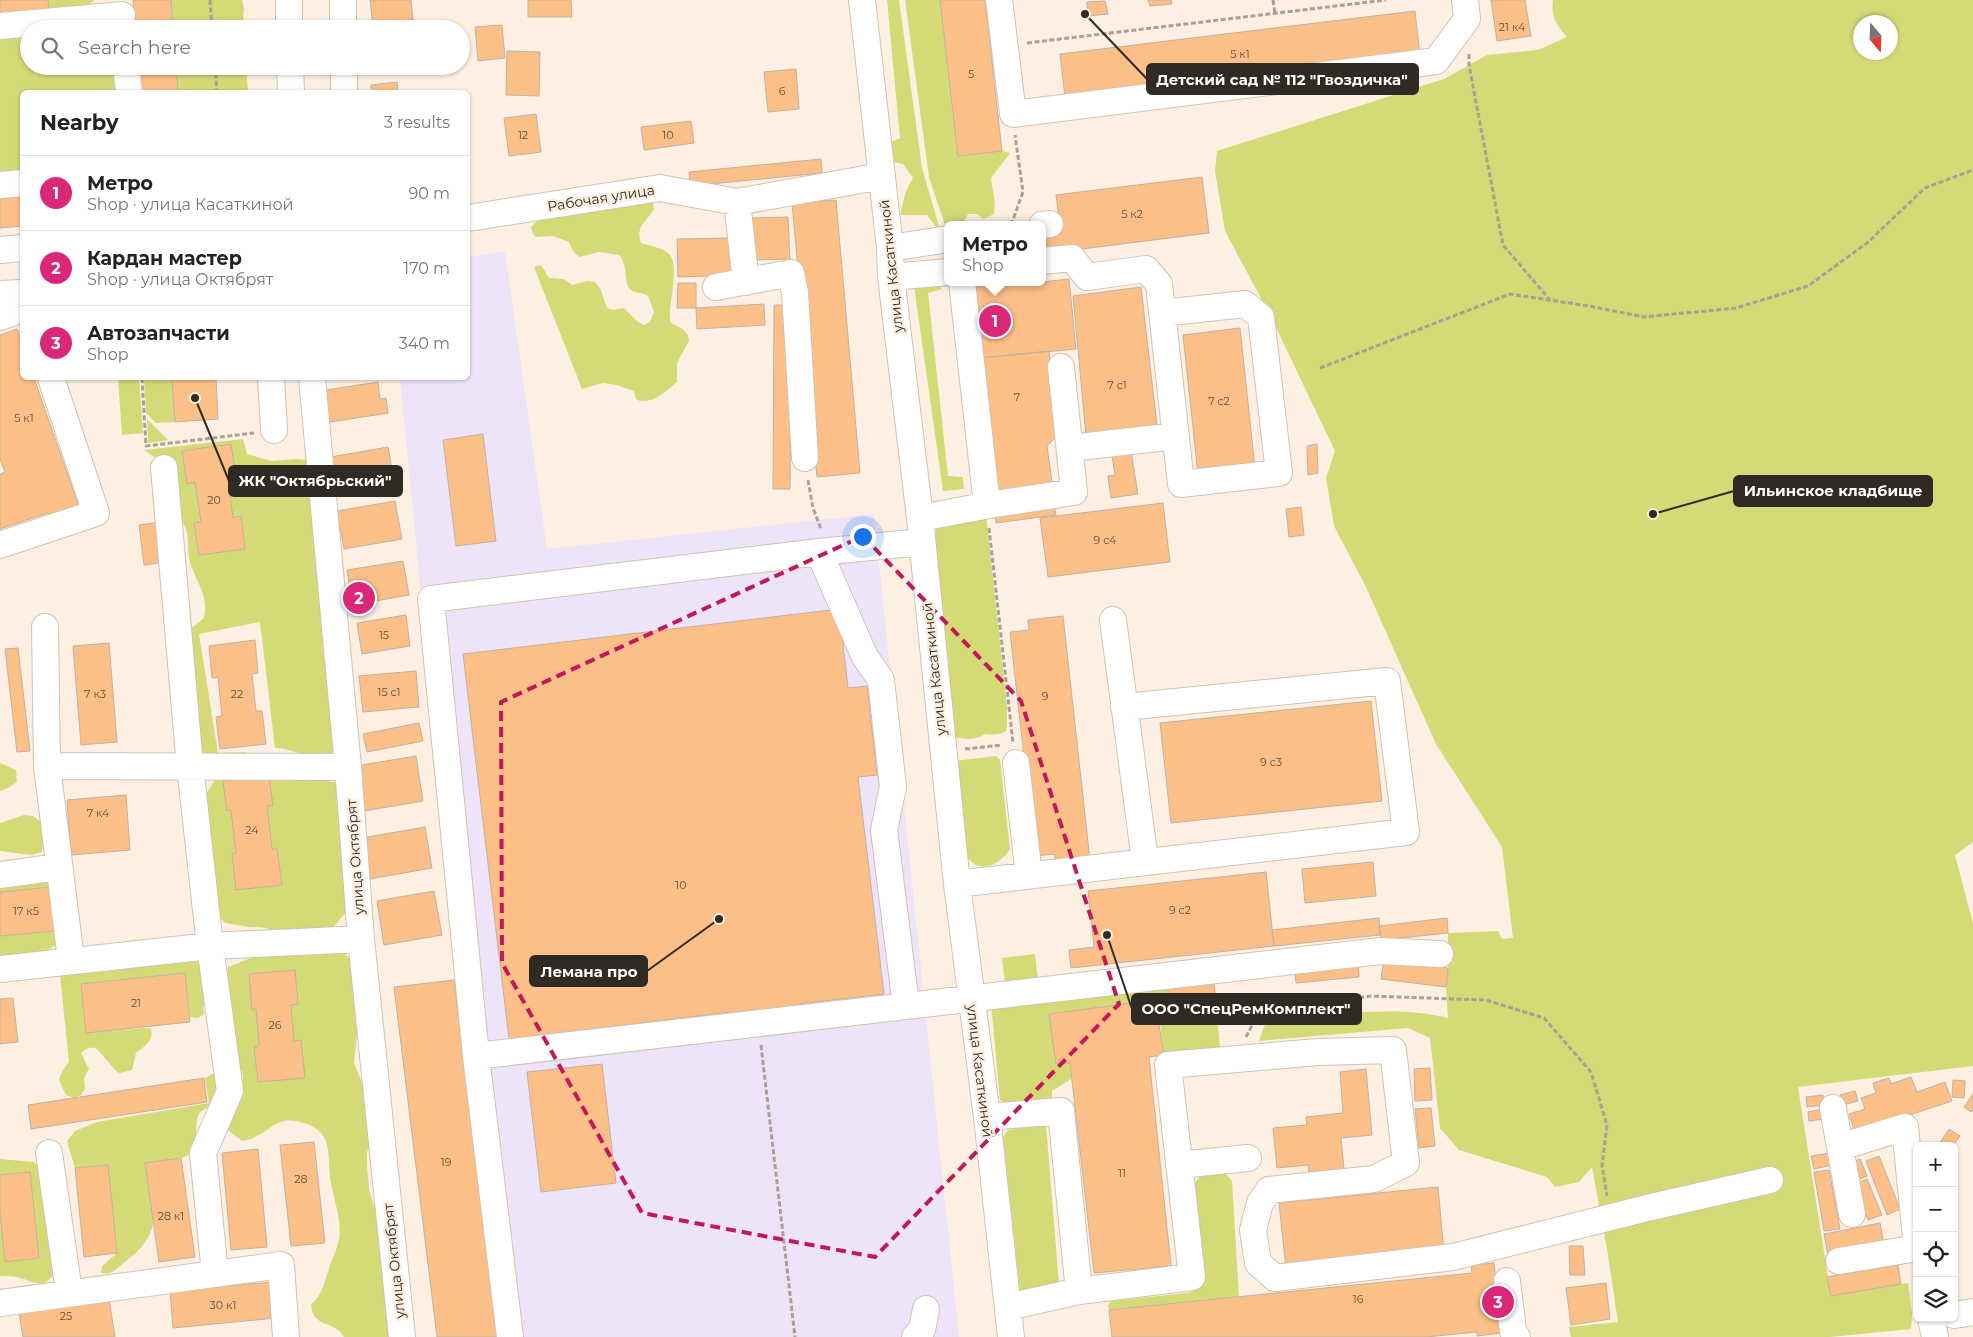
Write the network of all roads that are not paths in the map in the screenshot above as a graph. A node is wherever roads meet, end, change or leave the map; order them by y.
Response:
1 (288, 0) edge
2 (343, 0) edge
3 (862, 0) edge
4 (999, 0) edge
5 (1466, 9) edge
6 (122, 15) edge
7 (67, 20) edge
8 (289, 20) edge
9 (344, 20) edge
10 (20, 24) edge
11 (0, 26) edge
12 (127, 75) edge
13 (290, 75) edge
14 (344, 75) edge
15 (129, 90) edge
16 (291, 90) edge
17 (344, 90) edge
18 (882, 176) junction
19 (20, 183) edge
20 (0, 185) edge
21 (737, 202) junction
22 (470, 218) edge
23 (944, 240) edge
24 (20, 248) edge
25 (890, 248) junction
26 (0, 250) edge
27 (1046, 261) edge
28 (944, 272) edge
29 (892, 277) junction
30 (746, 282) junction
31 (962, 286) edge
32 (716, 287) dead end
33 (20, 292) edge
34 (0, 294) edge
35 (20, 310) edge
36 (1162, 313) junction
37 (0, 317) edge
38 (1061, 367) dead end
39 (52, 380) edge
40 (271, 380) edge
41 (312, 380) edge
42 (274, 430) road end
43 (1176, 436) junction
44 (1070, 448) junction
45 (805, 458) road end
46 (164, 468) dead end
47 (987, 505) junction
48 (921, 530) junction
49 (0, 545) edge
50 (824, 551) junction
51 (1113, 620) dead end
52 (45, 627) dead end
53 (1124, 707) junction
54 (1007, 754) road end
55 (47, 766) junction
56 (190, 766) junction
57 (348, 767) junction
58 (1145, 862) junction
59 (58, 867) junction
60 (0, 874) edge
61 (1030, 875) junction
62 (957, 884) junction
63 (361, 940) junction
64 (210, 946) junction
65 (1440, 954) dead end
66 (71, 960) junction
67 (0, 968) edge
68 (971, 999) junction
69 (906, 1006) junction
70 (476, 1056) junction
71 (1833, 1108) dead end
72 (986, 1117) junction
73 (1840, 1147) junction
74 (49, 1153) dead end
75 (1248, 1158) dead end
76 (1179, 1165) junction
77 (1770, 1180) dead end
78 (1852, 1214) dead end
79 (1915, 1232) edge
80 (1913, 1249) edge
81 (1839, 1261) dead end
82 (215, 1274) junction
83 (1507, 1282) dead end
84 (1080, 1291) junction
85 (69, 1292) junction
86 (0, 1303) edge
87 (1008, 1307) junction
88 (926, 1309) dead end
89 (1973, 1312) edge
90 (1958, 1316) edge
91 (286, 1337) edge
92 (402, 1337) edge
93 (510, 1337) edge
94 (915, 1337) edge
95 (1011, 1337) edge
96 (1517, 1337) edge

1 - 8 street
2 - 9 street
3 - 18 street, улица Касаткиной
4 - 5 street
6 - 7 street
10 - 11 street
12 - 15 street
13 - 16 street
14 - 17 street
18 - 21 street, Рабочая улица
18 - 25 street, улица Касаткиной
19 - 20 street
21 - 22 street, Рабочая улица
21 - 30 street
23 - 25 street
24 - 26 street
25 - 29 street, улица Касаткиной
27 - 36 street
28 - 29 street
29 - 48 street, улица Касаткиной
30 - 32 street
30 - 45 street
31 - 47 street
33 - 34 street
35 - 37 street
36 - 43 street
36 - 43 street
38 - 44 street
39 - 49 street
40 - 42 street
41 - 57 street, улица Октябрят
43 - 44 street
44 - 47 street
46 - 56 street
47 - 48 street
48 - 50 street
48 - 62 street, улица Касаткиной
50 - 69 street
50 - 70 street
51 - 53 street
52 - 55 street
53 - 58 street
53 - 58 street
54 - 61 street
55 - 56 street
55 - 59 street
56 - 57 street
56 - 64 street
57 - 63 street, улица Октябрят
58 - 61 street
59 - 60 street
59 - 66 street
61 - 62 street
62 - 68 street, улица Касаткиной
63 - 64 street
63 - 92 street, улица Октябрят
64 - 66 street
64 - 82 street
65 - 68 street
66 - 67 street
68 - 69 street
68 - 72 street, улица Касаткиной
69 - 70 street
70 - 93 street
71 - 73 street
72 - 84 street
72 - 87 street, улица Касаткиной
73 - 78 street
73 - 79 street
74 - 85 street
75 - 76 street
76 - 77 street
76 - 84 street
80 - 81 street
82 - 85 street
82 - 91 street
83 - 96 street
84 - 87 street
85 - 86 street
87 - 95 street, улица Касаткиной
88 - 94 street
89 - 90 street

